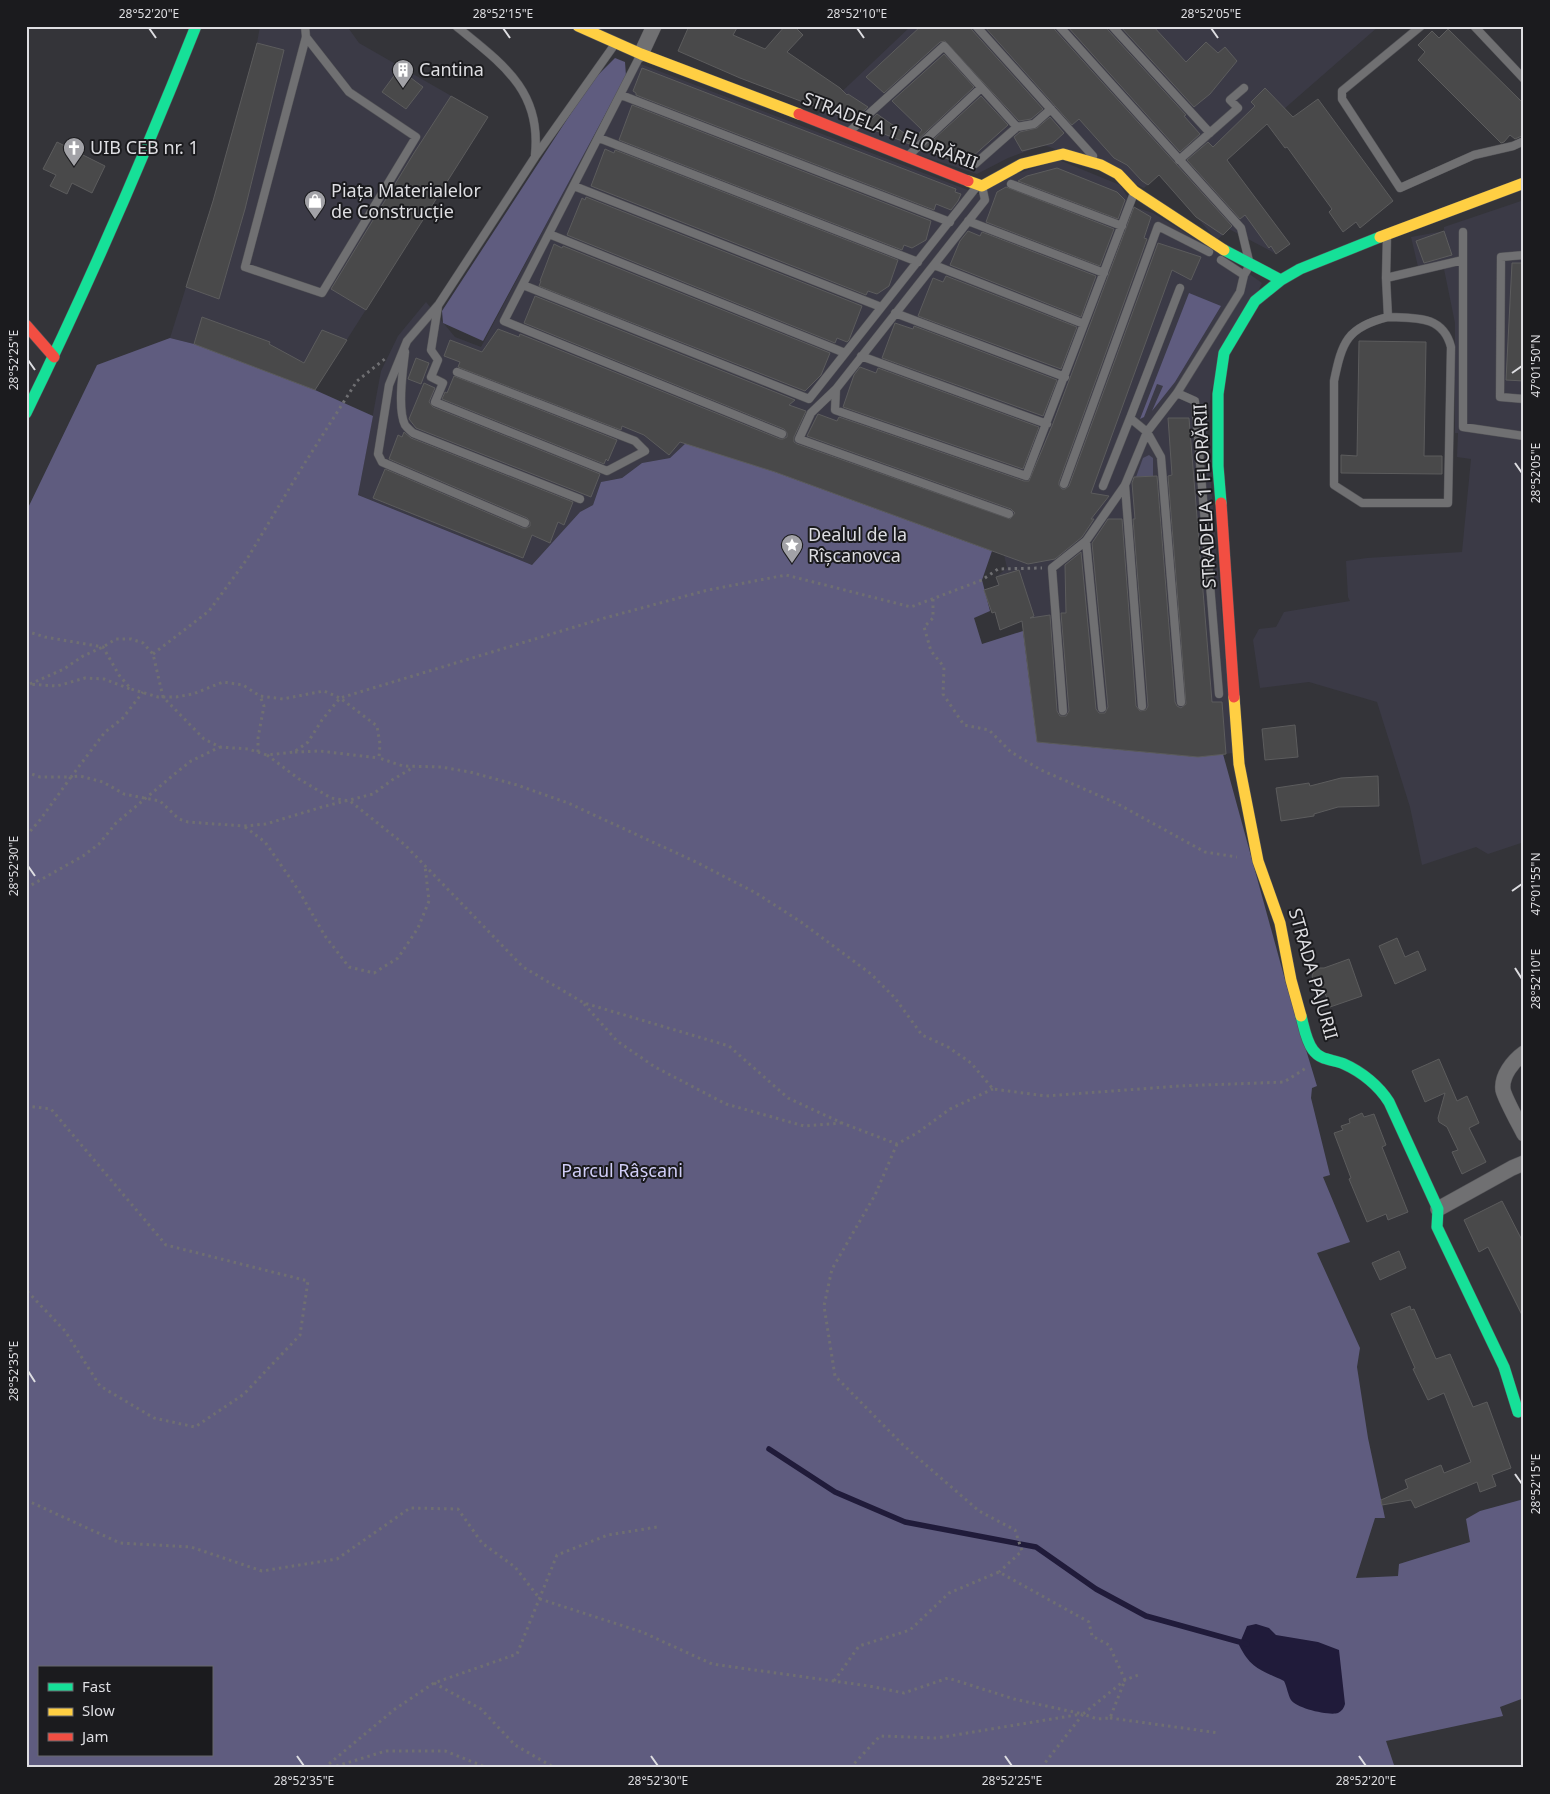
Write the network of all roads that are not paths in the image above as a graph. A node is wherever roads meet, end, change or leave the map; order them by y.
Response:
1 (196, 26) edge
2 (304, 26) edge
3 (456, 26) edge
4 (578, 26) edge
5 (654, 26) edge
6 (976, 26) edge
7 (1059, 26) edge
8 (1112, 26) edge
9 (1421, 26) edge
10 (1474, 26) edge
11 (306, 37) junction
12 (617, 43) junction
13 (641, 54) junction
14 (1524, 80) edge
15 (982, 88) junction
16 (1244, 88) dead end
17 (622, 94) junction
18 (1051, 109) junction
19 (1016, 127) junction
20 (849, 133) junction
21 (1210, 133) junction
22 (599, 138) junction
23 (1524, 141) edge
24 (907, 156) junction
25 (535, 157) junction
26 (1179, 160) junction
27 (975, 164) dead end
28 (1101, 165) junction
29 (1524, 183) edge
30 (1011, 184) dead end
31 (980, 185) junction
32 (574, 186) junction
33 (1134, 191) junction
34 (968, 221) junction
35 (950, 222) junction
36 (1122, 226) junction
37 (1463, 232) dead end
38 (549, 234) junction
39 (1387, 234) junction
40 (1524, 255) edge
41 (1463, 260) junction
42 (918, 262) junction
43 (934, 264) junction
44 (1250, 265) junction
45 (1104, 273) junction
46 (1244, 276) junction
47 (1386, 278) junction
48 (1282, 280) junction
49 (523, 285) junction
50 (1180, 288) dead end
51 (439, 304) junction
52 (881, 307) junction
53 (895, 313) junction
54 (1388, 317) junction
55 (1084, 324) junction
56 (26, 325) edge
57 (407, 341) junction
58 (846, 353) junction
59 (861, 356) junction
60 (54, 357) junction
61 (457, 372) dead end
62 (1065, 377) junction
63 (836, 389) junction
64 (1176, 392) junction
65 (1524, 399) edge
66 (26, 413) edge
67 (1130, 418) junction
68 (1047, 424) junction
69 (1147, 432) junction
70 (782, 434) dead end
71 (1524, 436) edge
72 (1064, 484) dead end
73 (1125, 485) junction
74 (1103, 486) dead end
75 (580, 499) dead end
76 (1009, 514) dead end
77 (525, 523) dead end
78 (1086, 541) junction
79 (1219, 694) dead end
80 (1181, 702) dead end
81 (1142, 706) dead end
82 (1102, 708) dead end
83 (1063, 711) dead end
84 (1237, 731) joint
85 (1524, 1053) edge
86 (1524, 1134) edge
87 (1524, 1163) edge
88 (1438, 1209) junction
89 (1518, 1412) dead end

1 - 60 street
2 - 11 lane
3 - 25 lane
4 - 12 street, STRADELA 1 FLORĂRII
5 - 13 street
6 - 18 lane
7 - 26 lane
8 - 21 lane
9 - 23 lane
10 - 14 lane
11 - 11 lane
12 - 13 street, STRADELA 1 FLORĂRII
12 - 25 lane
13 - 17 lane
13 - 20 street, STRADELA 1 FLORĂRII
15 - 19 lane
15 - 20 lane
15 - 24 lane
16 - 21 lane
17 - 22 lane
17 - 35 lane
18 - 19 lane
18 - 28 lane
19 - 27 lane
20 - 24 street, STRADELA 1 FLORĂRII
21 - 26 lane
22 - 32 lane
22 - 42 lane
24 - 31 street, STRADELA 1 FLORĂRII
25 - 51 lane
26 - 44 lane
28 - 31 street, STRADELA 1 FLORĂRII
28 - 33 street, STRADELA 1 FLORĂRII
29 - 39 street, STRADELA 1 FLORĂRII
30 - 36 lane
31 - 34 lane
31 - 35 lane
32 - 38 lane
32 - 52 lane
33 - 36 lane
33 - 44 street, STRADELA 1 FLORĂRII
34 - 43 lane
34 - 45 lane
35 - 42 lane
36 - 45 lane
37 - 41 lane
38 - 49 lane
38 - 58 lane
39 - 47 lane
39 - 48 street, STRADELA 1 FLORĂRII
40 - 65 lane
41 - 47 lane
41 - 71 lane
42 - 52 lane
43 - 53 lane
43 - 55 lane
44 - 46 lane
44 - 48 street, STRADELA 1 FLORĂRII
45 - 55 lane
46 - 64 lane
46 - 72 lane
47 - 54 lane
48 - 84 street, STRADELA 1 FLORĂRII
49 - 58 lane
49 - 70 lane
50 - 67 lane
51 - 57 lane
51 - 61 lane
52 - 58 lane
53 - 59 lane
53 - 62 lane
54 - 54 lane
55 - 62 lane
56 - 60 street
57 - 75 lane
57 - 77 lane
59 - 63 lane
59 - 68 lane
60 - 66 street
62 - 68 lane
63 - 68 lane
63 - 76 lane
64 - 69 lane
64 - 79 lane
67 - 69 lane
67 - 74 lane
69 - 73 lane
69 - 80 lane
73 - 78 lane
73 - 81 lane
78 - 82 lane
78 - 83 lane
84 - 88 street, STRADA PAJURII
85 - 86 street
87 - 88 street
88 - 89 street, STRADA PAJURII

